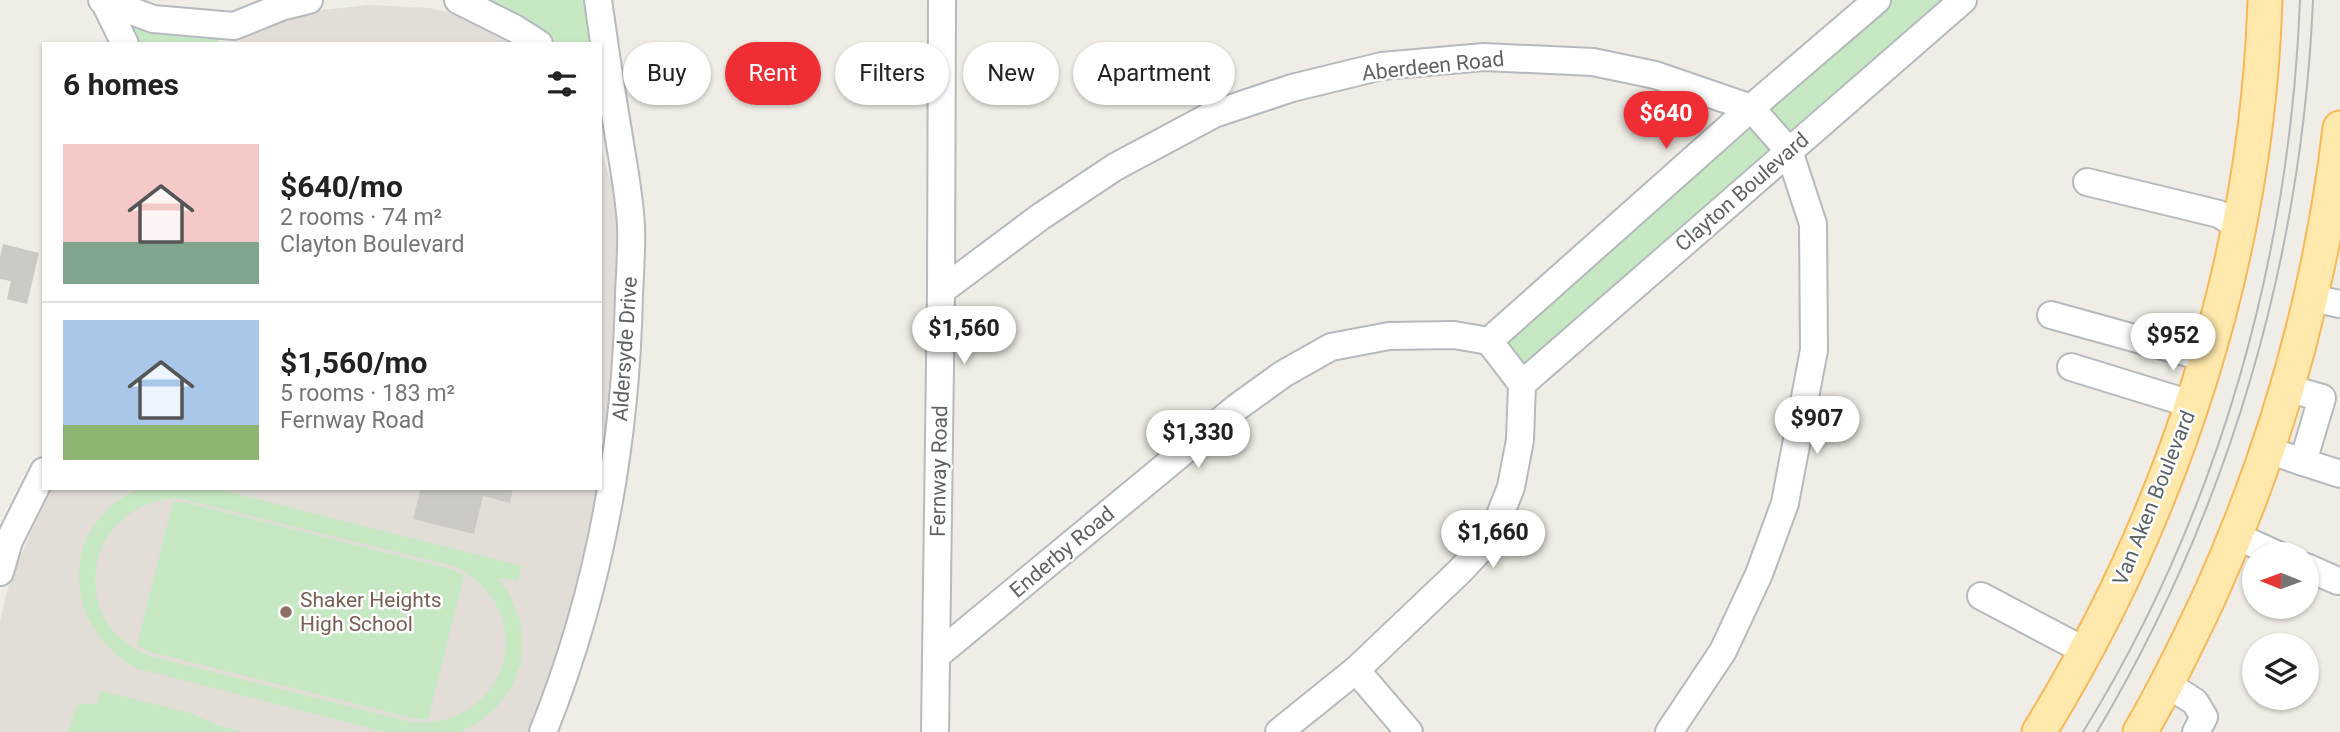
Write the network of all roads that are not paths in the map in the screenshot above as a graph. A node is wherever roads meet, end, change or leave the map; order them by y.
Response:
1 (309, 0) edge
2 (458, 0) edge
3 (598, 0) edge
4 (942, 0) edge
5 (1877, 0) edge
6 (1963, 0) edge
7 (2265, 0) edge
8 (104, 1) edge
9 (225, 35) edge
10 (124, 42) edge
11 (536, 42) edge
12 (602, 42) edge
13 (602, 46) edge
14 (1751, 108) junction
15 (608, 116) edge
16 (2339, 143) edge
17 (1789, 151) junction
18 (2087, 182) dead end
19 (2238, 226) junction
20 (941, 291) junction
21 (2325, 301) edge
22 (2051, 315) dead end
23 (1489, 341) junction
24 (2206, 358) junction
25 (2071, 367) dead end
26 (1522, 384) junction
27 (2287, 388) junction
28 (2191, 404) junction
29 (2269, 450) junction
30 (2303, 462) junction
31 (2340, 474) edge
32 (42, 475) edge
33 (2236, 536) junction
34 (2249, 542) edge
35 (5, 544) edge
36 (0, 572) edge
37 (2319, 573) edge
38 (2338, 581) dead end
39 (1981, 596) dead end
40 (2087, 652) junction
41 (936, 656) junction
42 (1356, 670) junction
43 (2167, 684) junction
44 (543, 732) edge
45 (935, 732) edge
46 (1279, 732) edge
47 (1409, 732) edge
48 (1669, 732) edge
49 (2039, 732) edge
50 (2140, 732) edge
51 (2196, 732) edge

1 - 9 street
2 - 11 street
3 - 12 street, Aldersyde Drive
4 - 20 street, Fernway Road
5 - 14 street
6 - 17 street, Clayton Boulevard
7 - 19 main road, Van Aken Boulevard
8 - 9 street
8 - 10 street
13 - 15 street, Aldersyde Drive
14 - 17 street, Aberdeen Road
14 - 20 street, Aberdeen Road
14 - 23 street
15 - 44 street, Aldersyde Drive
16 - 21 main road
17 - 26 street, Clayton Boulevard
17 - 48 street
18 - 19 street
19 - 24 main road, Van Aken Boulevard
20 - 41 street, Fernway Road
21 - 27 main road
22 - 24 street
23 - 26 street
23 - 41 street, Enderby Road
24 - 28 main road, Van Aken Boulevard
25 - 28 street
26 - 42 street
27 - 29 main road
27 - 30 street
28 - 40 main road, Van Aken Boulevard
29 - 30 street
29 - 33 main road
30 - 31 street
32 - 35 street
33 - 34 street
33 - 43 main road
35 - 36 street
37 - 38 street
39 - 40 street
40 - 49 main road, Van Aken Boulevard
41 - 45 street, Fernway Road
42 - 46 street
42 - 47 street
43 - 50 main road
43 - 51 street

